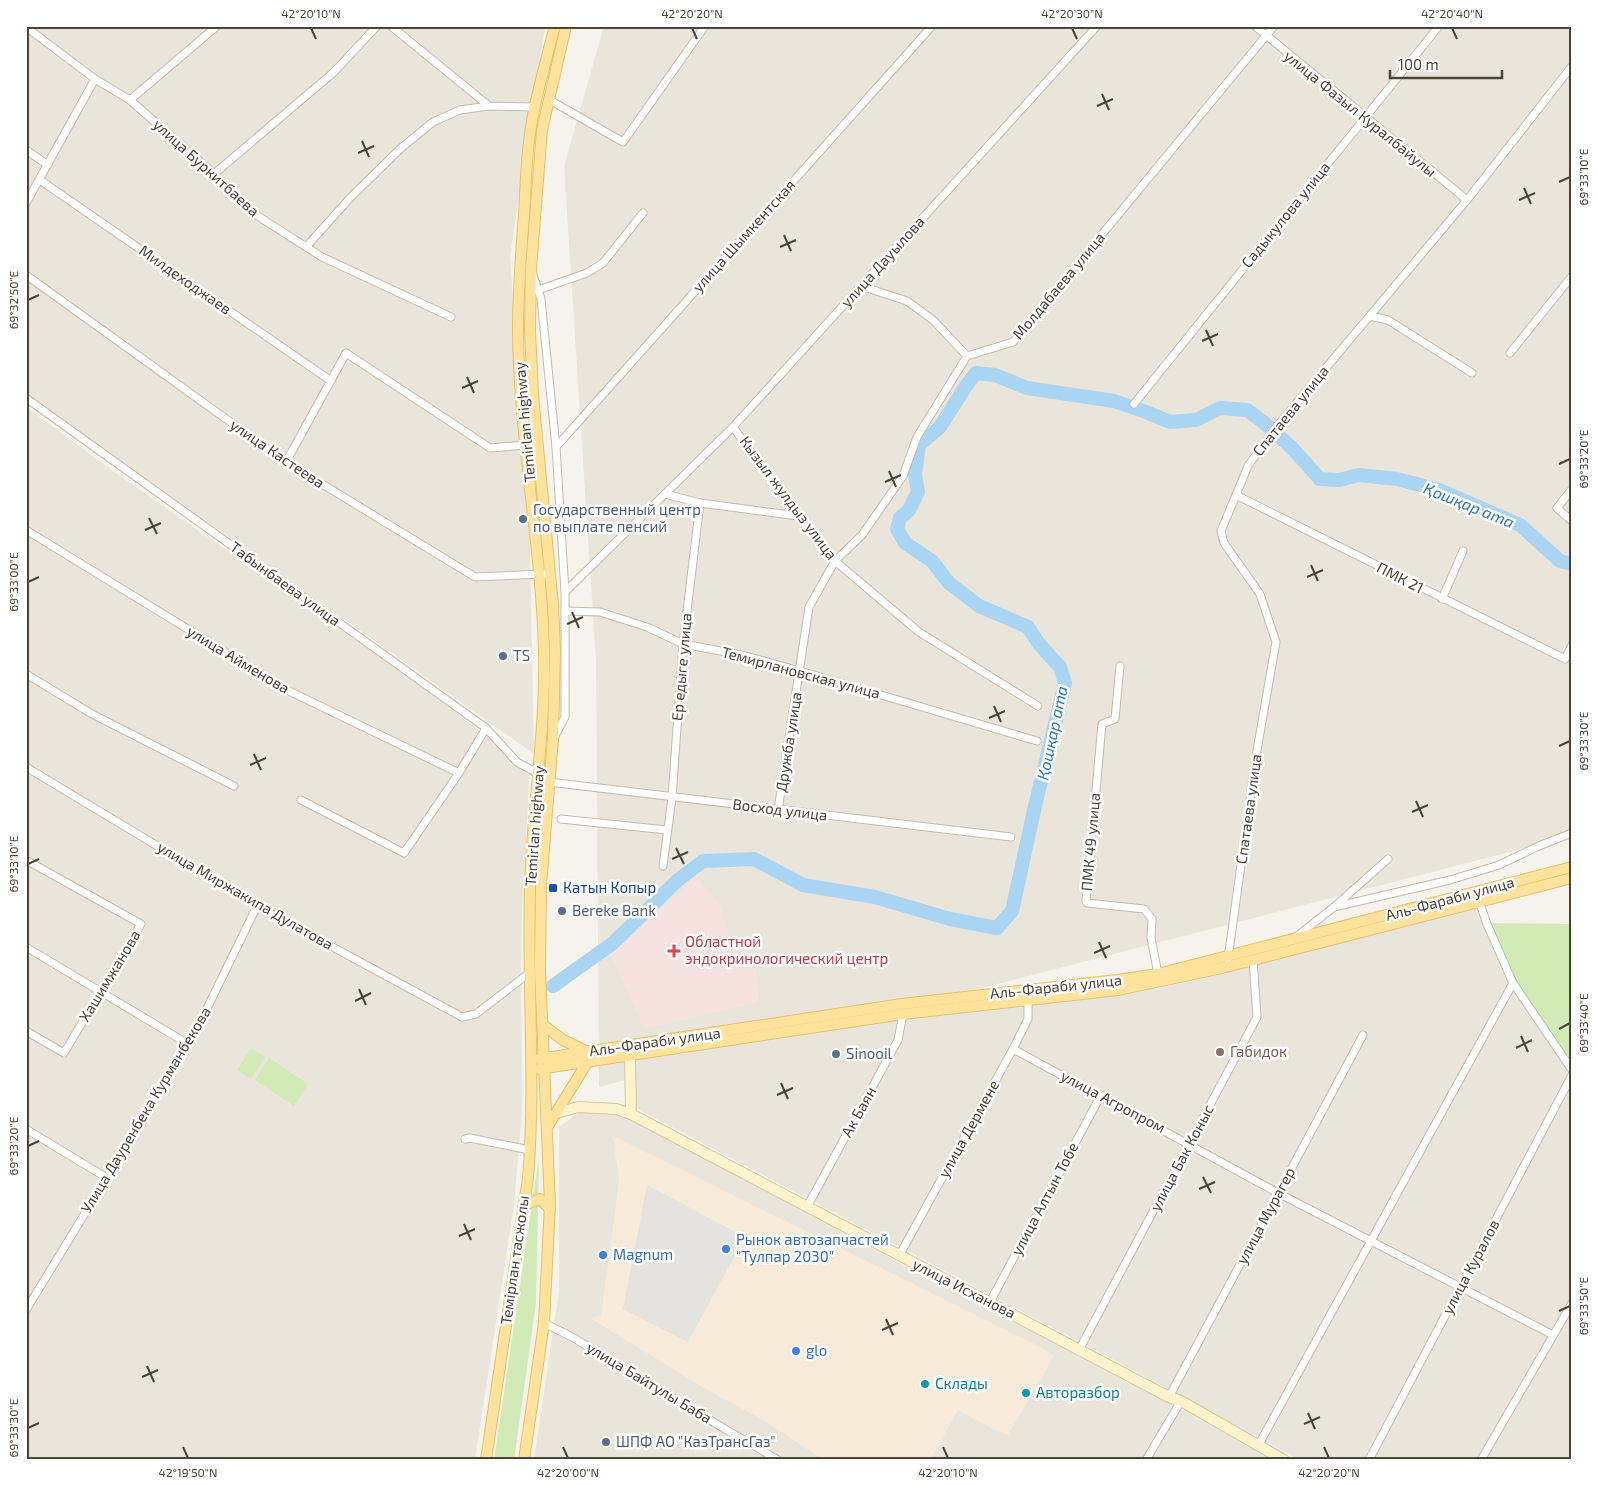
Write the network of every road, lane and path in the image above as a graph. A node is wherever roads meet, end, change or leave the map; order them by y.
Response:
1 (217, 26) edge
2 (377, 26) edge
3 (391, 26) edge
4 (555, 26) edge
5 (566, 26) edge
6 (705, 26) edge
7 (932, 26) edge
8 (1097, 26) edge
9 (1255, 26) edge
10 (1274, 26) edge
11 (1439, 26) edge
12 (26, 27) edge
13 (1266, 36) junction
14 (1572, 66) edge
15 (95, 79) junction
16 (548, 99) junction
17 (130, 100) junction
18 (489, 106) junction
19 (534, 107) junction
20 (1365, 117) junction
21 (26, 150) edge
22 (48, 165) junction
23 (214, 174) junction
24 (40, 180) junction
25 (1467, 200) junction
26 (26, 203) edge
27 (643, 214) dead end
28 (306, 247) junction
29 (531, 268) junction
30 (26, 275) edge
31 (1572, 276) edge
32 (861, 286) junction
33 (538, 290) junction
34 (1370, 316) junction
35 (451, 317) dead end
36 (1510, 352) dead end
37 (967, 356) junction
38 (1472, 373) dead end
39 (331, 381) junction
40 (26, 398) edge
41 (1134, 404) dead end
42 (734, 427) junction
43 (527, 445) junction
44 (556, 447) junction
45 (286, 462) junction
46 (1572, 489) edge
47 (665, 494) junction
48 (1236, 495) junction
49 (700, 503) junction
50 (798, 516) junction
51 (1572, 521) edge
52 (26, 530) edge
53 (1463, 550) dead end
54 (835, 561) junction
55 (539, 574) junction
56 (550, 574) junction
57 (565, 592) junction
58 (1442, 599) junction
59 (565, 611) junction
60 (683, 644) junction
61 (1572, 645) edge
62 (1120, 666) dead end
63 (800, 671) junction
64 (26, 674) edge
65 (1038, 706) dead end
66 (486, 728) junction
67 (553, 739) junction
68 (1037, 741) dead end
69 (26, 767) edge
70 (459, 773) junction
71 (539, 774) junction
72 (549, 782) junction
73 (234, 786) dead end
74 (672, 798) junction
75 (301, 800) dead end
76 (778, 810) junction
77 (561, 819) dead end
78 (667, 830) junction
79 (1572, 833) edge
80 (1010, 837) dead end
81 (1388, 859) dead end
82 (26, 860) edge
83 (663, 866) dead end
84 (1572, 867) edge
85 (1572, 878) edge
86 (1477, 898) junction
87 (257, 906) junction
88 (1334, 907) junction
89 (1294, 939) junction
90 (26, 947) edge
91 (1254, 959) junction
92 (1228, 962) junction
93 (528, 974) junction
94 (1158, 974) junction
95 (1513, 983) junction
96 (101, 992) junction
97 (1028, 1000) junction
98 (903, 1014) junction
99 (542, 1024) junction
100 (26, 1031) edge
101 (1363, 1035) dead end
102 (188, 1044) junction
103 (1013, 1048) junction
104 (588, 1056) junction
105 (630, 1056) junction
106 (531, 1064) junction
107 (544, 1064) junction
108 (1572, 1070) edge
109 (1572, 1075) edge
110 (1101, 1095) junction
111 (557, 1113) junction
112 (631, 1114) junction
113 (548, 1126) junction
114 (26, 1129) edge
115 (465, 1139) dead end
116 (1190, 1144) junction
117 (530, 1150) junction
118 (107, 1178) junction
119 (1278, 1193) junction
120 (523, 1207) junction
121 (806, 1207) junction
122 (550, 1209) junction
123 (1372, 1240) junction
124 (899, 1256) junction
125 (1460, 1286) junction
126 (990, 1302) junction
127 (1572, 1303) edge
128 (26, 1310) edge
129 (544, 1323) junction
130 (1553, 1335) junction
131 (1079, 1350) junction
132 (1169, 1397) junction
133 (1181, 1401) junction
134 (1258, 1446) junction
135 (486, 1460) edge
136 (524, 1460) edge
137 (778, 1460) edge
138 (1146, 1460) edge
139 (1284, 1460) edge
140 (1370, 1460) edge
141 (1481, 1460) edge

1 - 17 street
2 - 23 street
3 - 18 street
4 - 19 main road, Temirlan highway
5 - 16 main road, Temirlan highway
6 - 16 street
7 - 44 street, улица Шымкентская
8 - 32 street, улица Дауылова
9 - 13 street, улица Фазыл Куралбайулы
10 - 13 street, Молдабаева улица
11 - 20 street, Садыкулова улица
12 - 15 street, улица Буркитбаева
13 - 20 street, улица Фазыл Куралбайулы
13 - 37 street, Молдабаева улица
14 - 25 street, Спатаева улица
15 - 17 street, улица Буркитбаева
15 - 22 street
16 - 29 main road, Temirlan highway
17 - 23 street, улица Буркитбаева
18 - 19 street
18 - 28 street
19 - 43 main road, Temirlan highway
20 - 25 street, улица Фазыл Куралбайулы
20 - 41 street, Садыкулова улица
21 - 22 street
22 - 24 street
23 - 28 street, улица Буркитбаева
24 - 26 street
24 - 39 street, Милдеходжаев
25 - 34 street, Спатаева улица
27 - 33 street
28 - 35 street, улица Буркитбаева
29 - 33 street
29 - 56 main road, Temirlan highway
30 - 45 street, улица Кастеева
31 - 36 street
32 - 37 street
32 - 42 street, улица Дауылова
33 - 44 street
34 - 38 street
34 - 48 street, Спатаева улица
37 - 54 street
39 - 43 street
39 - 45 street
40 - 66 street, Табынбаева улица
42 - 47 street, улица Дауылова
42 - 50 street, Кызыл жулдыз улица
43 - 55 main road, Temirlan highway
44 - 57 street
45 - 55 street, улица Кастеева
46 - 51 street
47 - 49 street
47 - 57 street, улица Дауылова
48 - 58 street, ПМК 21
48 - 92 street, Спатаева улица
49 - 50 street
49 - 60 street, Ер едыге улица
50 - 54 street, Кызыл жулдыз улица
52 - 70 street, улица Айменова
53 - 58 street
54 - 63 street, Дружба улица
54 - 65 street, Кызыл жулдыз улица
55 - 56 street, улица Кастеева
55 - 71 main road, Temirlan highway
56 - 67 main road, Temirlan highway
57 - 59 street
58 - 61 street, ПМК 21
59 - 60 street, Темирлановская улица
59 - 67 street
60 - 63 street, Темирлановская улица
60 - 74 street, Ер едыге улица
62 - 94 street, ПМК 49 улица
63 - 68 street, Темирлановская улица
63 - 76 street, Дружба улица
64 - 73 street
66 - 70 street
66 - 71 street, Табынбаева улица
67 - 72 main road, Temirlan highway
69 - 87 street, улица Миржакипа Дулатова
70 - 75 street
71 - 93 main road, Temirlan highway
72 - 74 street, Восход улица
72 - 99 main road, Temirlan highway
74 - 76 street, Восход улица
74 - 78 street, Ер едыге улица
76 - 80 street, Восход улица
77 - 78 street
78 - 83 street, Ер едыге улица
79 - 88 street
81 - 88 street
82 - 96 street, Хашимжанова
84 - 86 main road, Аль-Фараби улица
85 - 86 main road, Аль-Фараби улица
86 - 89 main road, Аль-Фараби улица
86 - 91 main road, Аль-Фараби улица
86 - 95 street
87 - 93 street, улица Миржакипа Дулатова
87 - 102 street, Улица Дауренбека Курманбекова
88 - 89 street
89 - 92 main road, Аль-Фараби улица
90 - 96 street
91 - 92 main road, Аль-Фараби улица
91 - 116 street, улица Бак Коныс
92 - 94 main road, Аль-Фараби улица
92 - 97 main road, Аль-Фараби улица
93 - 106 main road, Temirlan highway
94 - 104 main road, Аль-Фараби улица
95 - 108 street
95 - 123 street
96 - 100 street, Хашимжанова
96 - 102 street
97 - 98 main road, Аль-Фараби улица
97 - 103 street, улица Дермене
98 - 105 main road, Аль-Фараби улица
98 - 121 street, Ак Баян
99 - 104 main road
99 - 107 main road, Temirlan highway
101 - 119 street, улица Мурагер
102 - 118 street, Улица Дауренбека Курманбекова
103 - 110 street, улица Агропром
103 - 124 street, улица Дермене
104 - 105 main road, Аль-Фараби улица
104 - 107 main road, Аль-Фараби улица
104 - 111 main road
105 - 112 main road
106 - 107 main road, Аль-Фараби улица
106 - 117 main road, Темірлан тасжолы
107 - 113 main road, Темірлан тасжолы
109 - 125 street, улица Куралов
110 - 116 street, улица Агропром
110 - 126 street, улица Алтын Тобе
111 - 112 main road, улица Исханова
111 - 113 main road
112 - 121 main road, улица Исханова
113 - 122 main road, Темірлан тасжолы
114 - 118 street
115 - 117 street
116 - 119 street, улица Агропром
116 - 131 street, улица Бак Коныс
117 - 120 main road, Темірлан тасжолы
118 - 128 street, Улица Дауренбека Курманбекова
119 - 123 street, улица Агропром
119 - 132 street, улица Мурагер
120 - 122 main road
120 - 135 main road, Темірлан тасжолы
121 - 124 main road, улица Исханова
122 - 129 main road, Темірлан тасжолы
123 - 125 street, улица Агропром
123 - 134 street
124 - 126 main road, улица Исханова
125 - 130 street, улица Агропром
125 - 140 street, улица Куралов
126 - 131 main road, улица Исханова
127 - 130 street
129 - 136 main road, Темірлан тасжолы
129 - 137 street, улица Байтулы Баба
130 - 141 street
131 - 132 main road, улица Исханова
132 - 133 main road, улица Исханова
133 - 134 main road, улица Исханова
133 - 138 street
134 - 139 main road, улица Исханова

